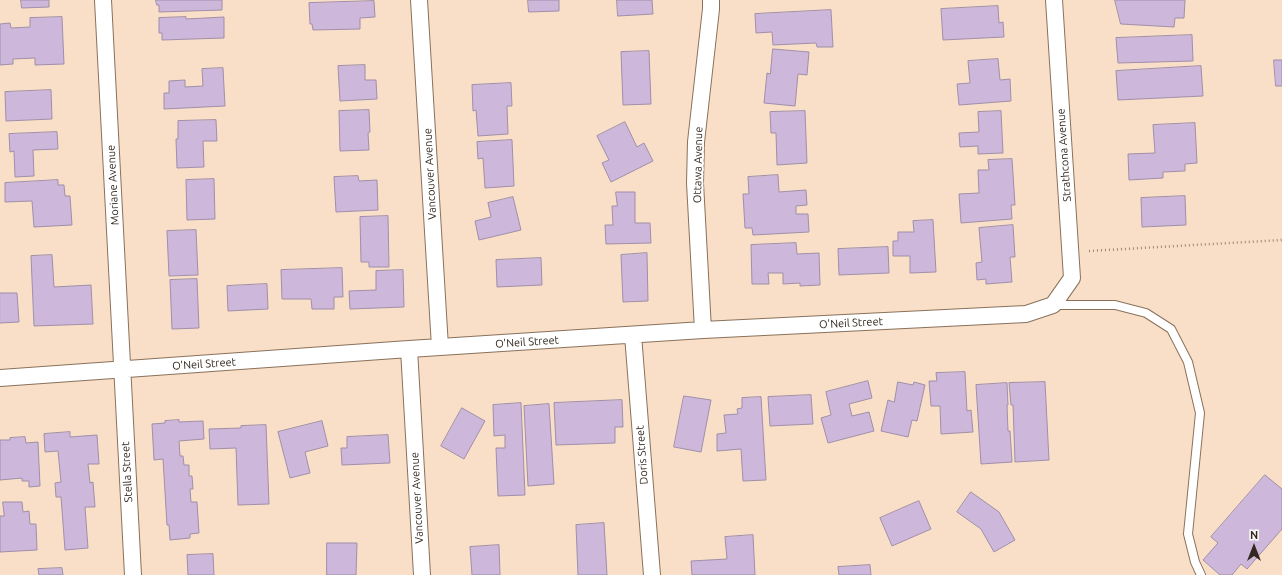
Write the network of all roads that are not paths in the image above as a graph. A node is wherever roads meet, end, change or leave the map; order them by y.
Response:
1 (103, 0) edge
2 (419, 0) edge
3 (711, 0) edge
4 (1054, 0) edge
5 (1053, 304) junction
6 (704, 330) junction
7 (633, 335) junction
8 (440, 347) junction
9 (409, 349) junction
10 (122, 369) junction
11 (0, 378) edge
12 (133, 575) edge
13 (422, 575) edge
14 (652, 575) edge
15 (1201, 575) edge

1 - 10 street, Moriane Avenue
2 - 8 street, Vancouver Avenue
3 - 6 street, Ottawa Avenue
4 - 5 street, Strathcona Avenue
5 - 6 street, O'Neil Street
5 - 15 lane
6 - 7 street, O'Neil Street
7 - 8 street, O'Neil Street
7 - 14 street, Doris Street
8 - 9 street, O'Neil Street
9 - 10 street, O'Neil Street
9 - 13 street, Vancouver Avenue
10 - 11 street, O'Neil Street
10 - 12 street, Stella Street

